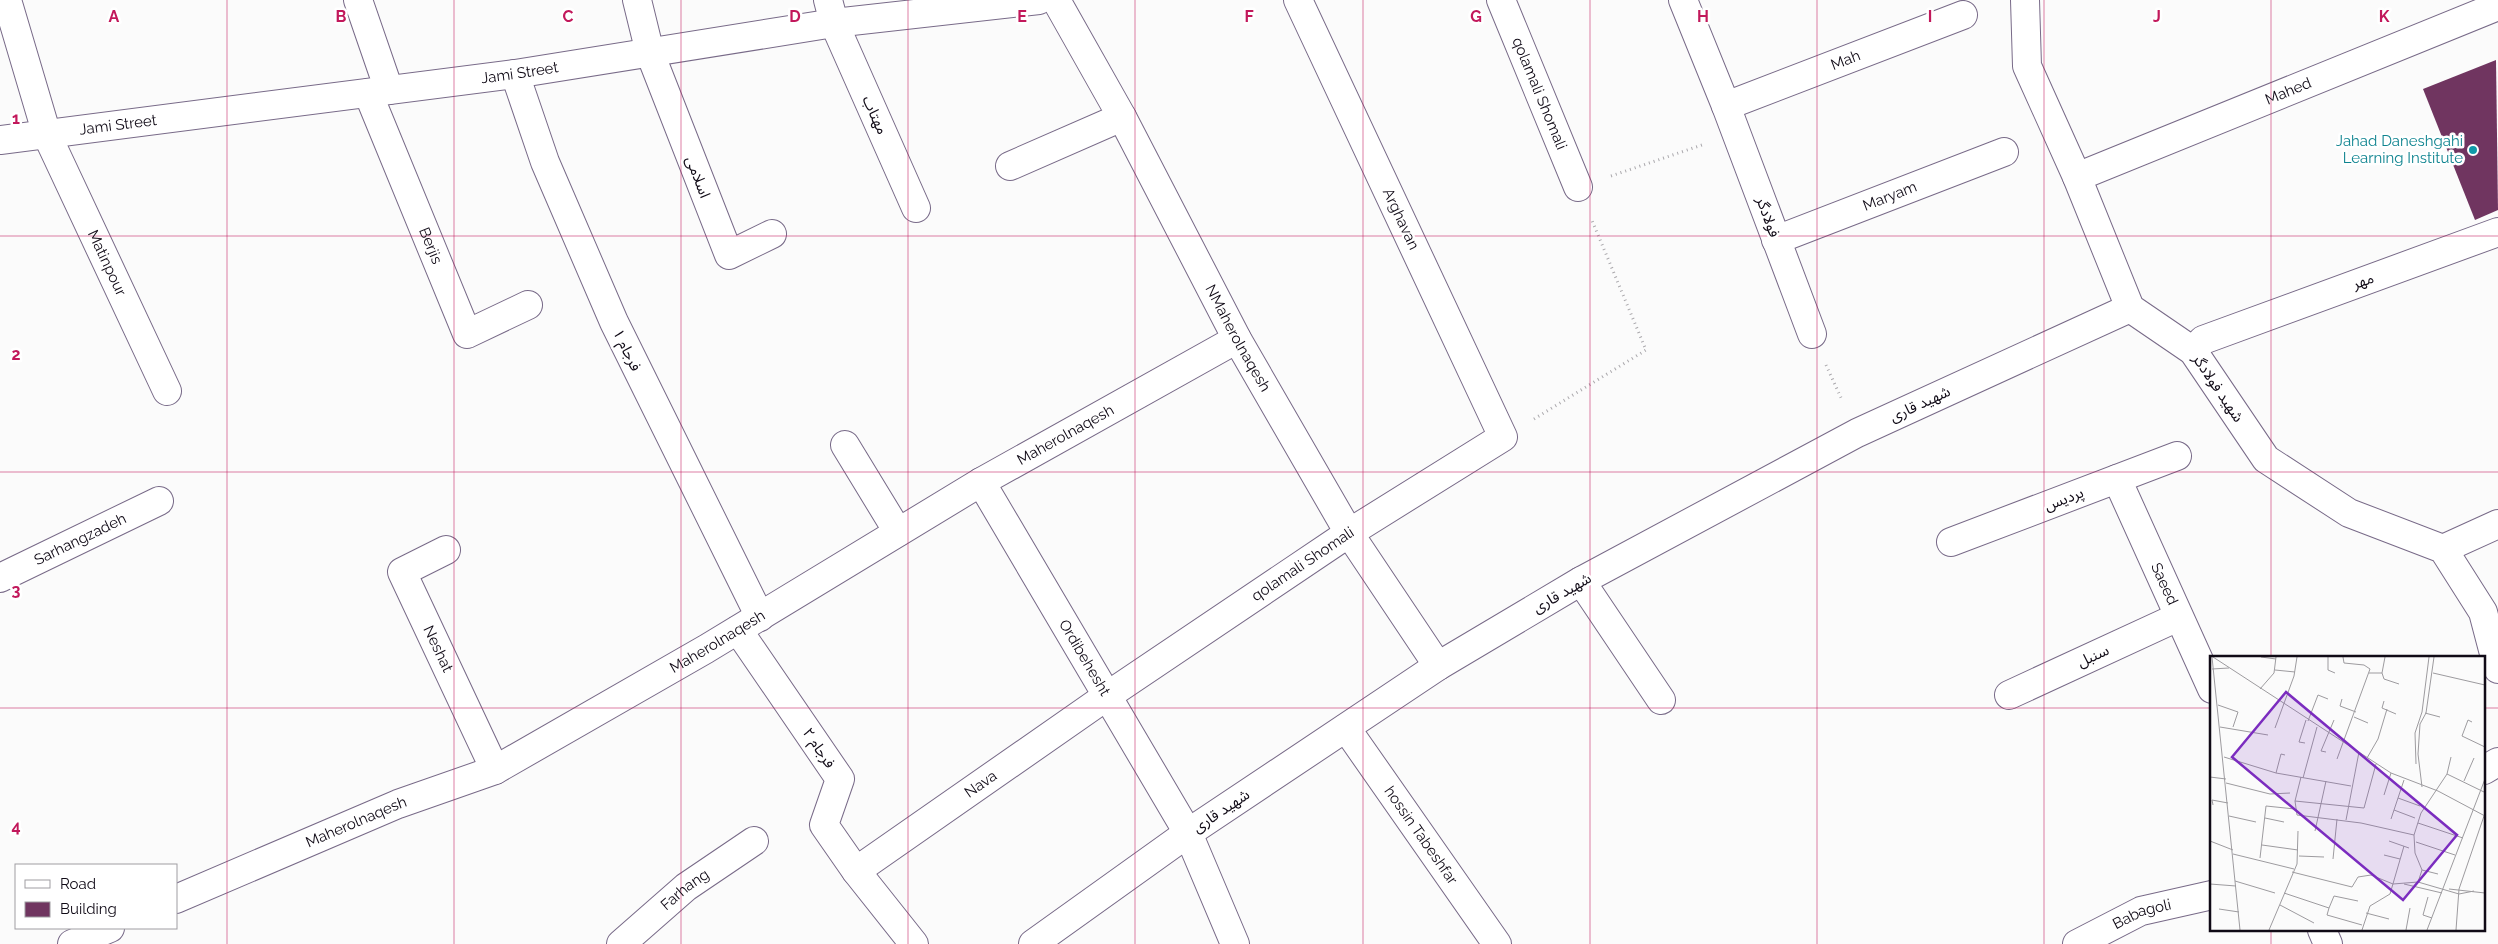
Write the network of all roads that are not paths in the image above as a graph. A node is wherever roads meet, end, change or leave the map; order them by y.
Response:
1 (7, 0) edge
2 (358, 0) edge
3 (637, 0) edge
4 (1039, 0) edge
5 (1056, 0) edge
6 (1298, 0) edge
7 (1501, 0) edge
8 (1683, 0) edge
9 (2024, 0) edge
10 (2498, 6) edge
11 (831, 12) edge
12 (1964, 15) dead end
13 (650, 53) junction
14 (515, 74) junction
15 (379, 92) junction
16 (1726, 106) junction
17 (1122, 117) junction
18 (47, 135) junction
19 (0, 140) edge
20 (2004, 152) dead end
21 (1010, 166) dead end
22 (2077, 177) junction
23 (1578, 187) road end
24 (916, 208) dead end
25 (2498, 232) edge
26 (772, 234) dead end
27 (1776, 240) junction
28 (528, 305) dead end
29 (2129, 306) junction
30 (1812, 334) road end
31 (1237, 339) junction
32 (2208, 340) junction
33 (167, 391) dead end
34 (1503, 437) joint
35 (845, 445) dead end
36 (2177, 456) dead end
37 (2116, 479) junction
38 (981, 482) junction
39 (159, 501) dead end
40 (2498, 524) edge
41 (898, 532) junction
42 (1348, 533) junction
43 (1951, 542) dead end
44 (2444, 548) junction
45 (446, 550) dead end
46 (0, 578) edge
47 (1581, 581) junction
48 (2178, 617) junction
49 (749, 623) junction
50 (1438, 666) junction
51 (2498, 670) edge
52 (2498, 677) edge
53 (2210, 684) edge
54 (2486, 686) edge
55 (2009, 695) dead end
56 (1107, 696) junction
57 (1661, 700) dead end
58 (1346, 728) junction
59 (2498, 762) edge
60 (2486, 769) edge
61 (495, 770) junction
62 (1188, 833) junction
63 (754, 841) dead end
64 (856, 871) junction
65 (2210, 896) edge
66 (178, 899) edge
67 (108, 929) edge
68 (2323, 932) edge
69 (909, 943) edge
70 (72, 944) edge
71 (621, 944) edge
72 (1032, 944) edge
73 (1235, 944) edge
74 (1497, 944) edge
75 (2077, 944) edge
76 (2328, 944) edge

1 - 18 street, Matinpour
2 - 15 street
3 - 13 street
4 - 11 street, Jami Street
5 - 17 street, NMaherolnaqesh
6 - 34 street, Arghavan
7 - 23 street, qolamali Shomali
8 - 16 street, فولادگر
9 - 22 street
10 - 22 street, Mahed
11 - 13 street, Jami Street
11 - 24 street, مهتاب
12 - 16 street, Mah
13 - 14 street, Jami Street
13 - 26 street, اسلامی
14 - 15 street, Jami Street
14 - 49 street, فرجام ۱
15 - 18 street, Jami Street
15 - 28 street, Berjis
16 - 27 street, فولادگر
17 - 21 street
17 - 31 street, NMaherolnaqesh
18 - 19 street, Jami Street
18 - 33 street, Matinpour
20 - 27 street, Maryam
22 - 29 street
25 - 32 street, مهر
27 - 30 street, فولادگر
29 - 32 street, شهید فولادگر
29 - 47 street, شهید قاری
31 - 38 street, Maherolnaqesh
31 - 42 street, NMaherolnaqesh
32 - 44 street, شهید فولادگر
34 - 42 street, qolamali Shomali
35 - 41 street
36 - 37 street, پردیس
37 - 43 street, پردیس
37 - 48 street, Saeed
38 - 41 street, Maherolnaqesh
38 - 56 street, Ordibehesht
39 - 46 street, Sarhangzadeh
40 - 44 street
41 - 49 street, Maherolnaqesh
42 - 50 street, NMaherolnaqesh
42 - 56 street, qolamali Shomali
44 - 51 street
45 - 61 street, Neshat
47 - 50 street, شهید قاری
47 - 57 street
48 - 53 street, Saeed
48 - 55 street, سنبل
49 - 61 street, Maherolnaqesh
49 - 64 street, فرجام ۲
50 - 58 street, شهید قاری
52 - 54 street
56 - 62 street, Ordibehesht
56 - 64 street, Nava
58 - 62 street, شهید قاری
58 - 74 street, hossin Tabeshfar
59 - 60 street
61 - 66 street, Maherolnaqesh
62 - 72 street, شهید قاری
62 - 73 street, Ordibehesht
63 - 71 street, Farhang
64 - 69 street
65 - 75 street, Babagoli
67 - 70 street
68 - 76 street

